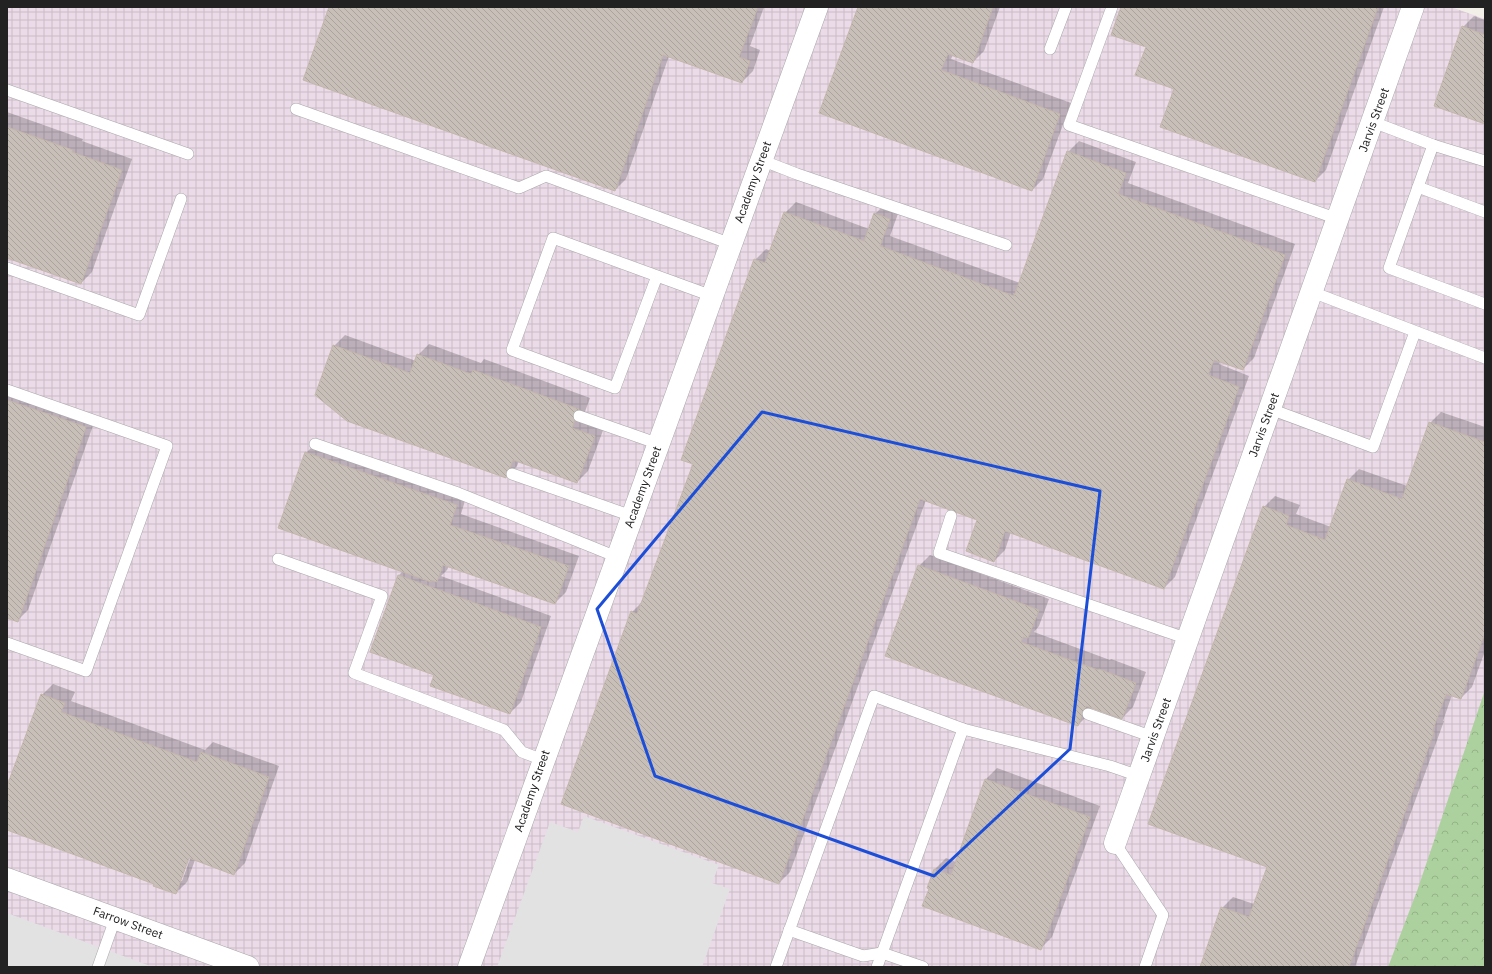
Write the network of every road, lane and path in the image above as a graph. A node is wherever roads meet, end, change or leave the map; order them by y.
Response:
1 (817, 7) edge
2 (1066, 7) edge
3 (1112, 7) edge
4 (1413, 7) edge
5 (1050, 49) dead end
6 (7, 90) edge
7 (296, 109) dead end
8 (1373, 122) junction
9 (1433, 145) junction
10 (188, 154) dead end
11 (761, 160) junction
12 (1485, 161) edge
13 (1418, 188) junction
14 (181, 199) dead end
15 (1485, 212) edge
16 (1338, 220) junction
17 (731, 244) junction
18 (1006, 244) dead end
19 (7, 268) edge
20 (657, 276) junction
21 (1312, 292) junction
22 (712, 296) junction
23 (1485, 304) edge
24 (1415, 332) junction
25 (1485, 358) edge
26 (7, 390) edge
27 (1270, 409) junction
28 (579, 416) dead end
29 (316, 444) dead end
30 (659, 444) junction
31 (512, 474) dead end
32 (632, 516) junction
33 (951, 516) dead end
34 (617, 557) junction
35 (278, 559) dead end
36 (1188, 639) junction
37 (7, 643) edge
38 (1088, 714) dead end
39 (963, 729) junction
40 (1153, 737) junction
41 (543, 760) junction
42 (1139, 776) junction
43 (1115, 842) joint
44 (7, 879) edge
45 (115, 919) junction
46 (789, 930) junction
47 (882, 953) junction
48 (98, 967) edge
49 (248, 967) edge
50 (469, 967) edge
51 (776, 967) edge
52 (878, 967) edge
53 (923, 967) edge
54 (1144, 967) edge

1 - 11 street, Academy Street
2 - 5 lane
3 - 16 lane
4 - 8 street, Jarvis Street
6 - 10 lane
7 - 17 lane
8 - 9 lane
8 - 16 street, Jarvis Street
9 - 12 lane
9 - 13 lane
11 - 17 street, Academy Street
11 - 18 lane
13 - 15 lane
13 - 23 lane
14 - 19 lane
16 - 21 street, Jarvis Street
17 - 22 street, Academy Street
20 - 20 lane
20 - 22 lane
21 - 24 lane
21 - 27 street, Jarvis Street
22 - 30 street, Academy Street
24 - 25 lane
24 - 27 lane
26 - 37 lane
27 - 36 street, Jarvis Street
28 - 30 lane
29 - 34 lane
30 - 32 street, Academy Street
31 - 32 lane
32 - 34 street, Academy Street
33 - 36 lane
34 - 41 street, Academy Street
35 - 41 lane
36 - 40 street, Jarvis Street
38 - 40 lane
39 - 42 lane
39 - 46 lane
39 - 47 lane
40 - 42 street, Jarvis Street
41 - 50 street, Academy Street
42 - 43 street, Jarvis Street
43 - 54 lane
44 - 45 street, Farrow Street
45 - 48 lane
45 - 49 street, Farrow Street
46 - 47 lane
46 - 51 lane
47 - 52 lane
47 - 53 lane

